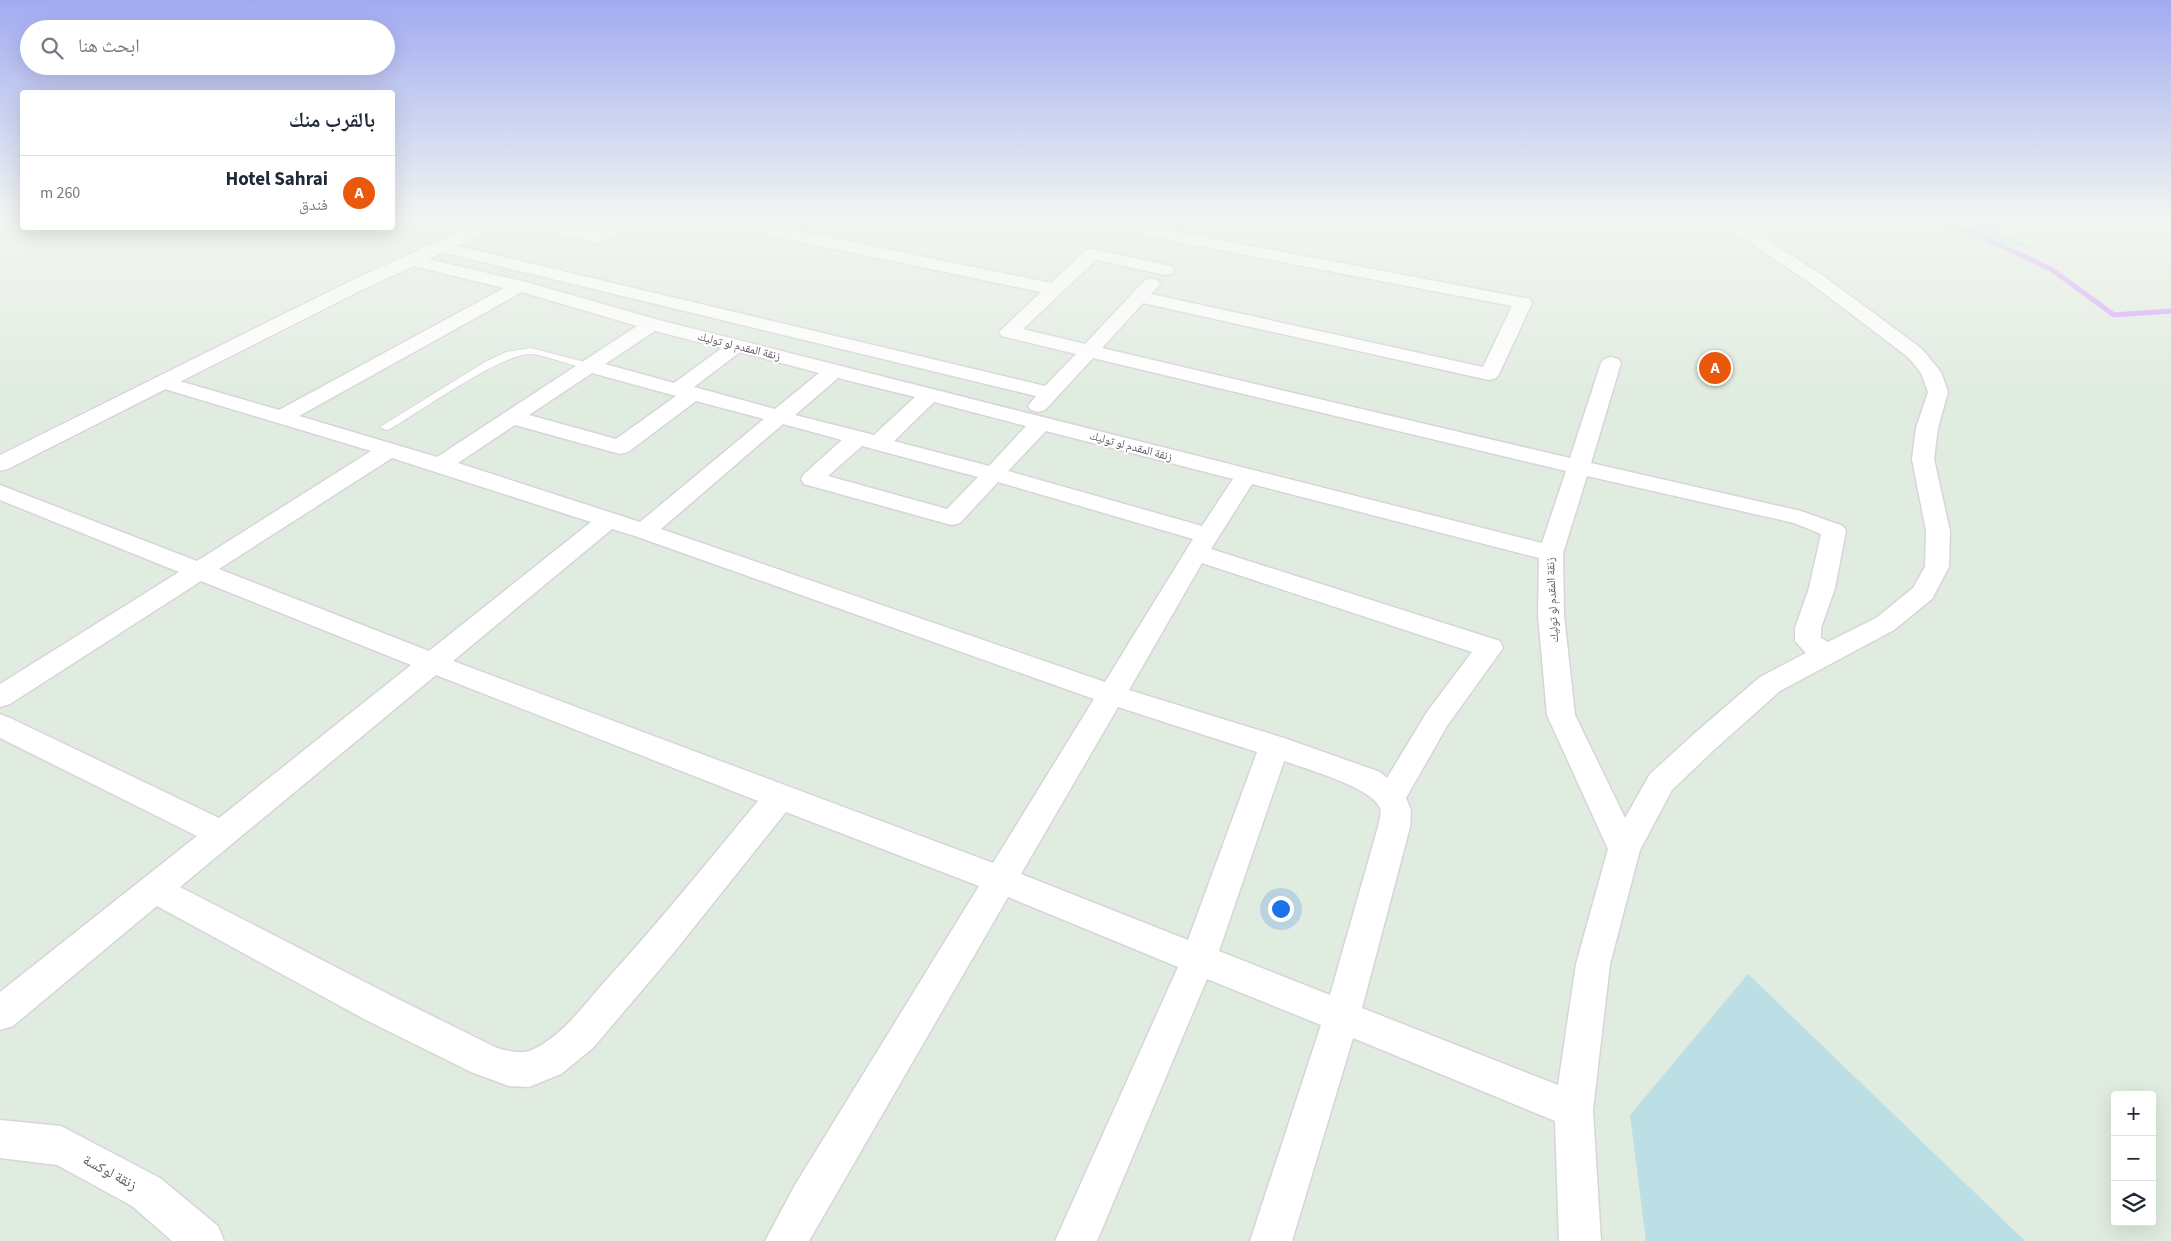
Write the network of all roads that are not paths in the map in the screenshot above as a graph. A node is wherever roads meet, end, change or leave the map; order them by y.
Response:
1 (379, 276) edge
2 (478, 276) edge
3 (565, 276) edge
4 (987, 276) edge
5 (1069, 276) edge
6 (1159, 276) edge
7 (1384, 276) edge
8 (1808, 276) edge
9 (520, 286) junction
10 (1054, 290) junction
11 (1139, 297) junction
12 (652, 324) junction
13 (738, 346) junction
14 (1090, 350) junction
15 (1611, 363) dead end
16 (588, 366) junction
17 (835, 370) junction
18 (162, 382) junction
19 (686, 391) junction
20 (1050, 393) junction
21 (931, 394) junction
22 (780, 416) junction
23 (282, 417) junction
24 (512, 417) junction
25 (1034, 420) junction
26 (387, 439) junction
27 (869, 440) junction
28 (0, 464) edge
29 (440, 465) junction
30 (1578, 467) junction
31 (994, 474) junction
32 (1246, 476) junction
33 (0, 492) edge
34 (607, 521) junction
35 (644, 531) junction
36 (1201, 544) junction
37 (1551, 553) junction
38 (198, 571) junction
39 (1826, 655) junction
40 (432, 662) junction
41 (1110, 694) junction
42 (0, 697) edge
43 (0, 725) edge
44 (1274, 746) junction
45 (780, 797) junction
46 (1391, 798) junction
47 (222, 834) junction
48 (1624, 849) junction
49 (1001, 880) junction
50 (154, 889) junction
51 (1199, 958) junction
52 (0, 1014) edge
53 (1342, 1015) junction
54 (1574, 1110) junction
55 (0, 1139) edge
56 (203, 1241) edge
57 (786, 1241) edge
58 (1076, 1241) edge
59 (1271, 1241) edge
60 (1580, 1241) edge

1 - 18 street
2 - 9 street, زنقة المقدم لو توليك
3 - 20 street
4 - 10 street
5 - 10 street
6 - 11 street
7 - 11 street
8 - 39 street
9 - 12 street, زنقة المقدم لو توليك
9 - 23 street
10 - 14 street
11 - 14 street
12 - 13 street, زنقة المقدم لو توليك
12 - 16 street
13 - 17 street, زنقة المقدم لو توليك
13 - 19 street
14 - 20 street
14 - 30 street
15 - 30 street
16 - 19 street
16 - 24 street
16 - 26 lane
17 - 21 street, زنقة المقدم لو توليك
17 - 22 street
18 - 23 street
18 - 28 street
19 - 22 street
19 - 24 street
20 - 25 street
21 - 25 street, زنقة المقدم لو توليك
21 - 27 street
22 - 27 street
22 - 35 street
23 - 26 street
24 - 29 street
25 - 31 street
25 - 32 street, زنقة المقدم لو توليك
26 - 29 street
26 - 38 street
27 - 31 street
27 - 31 street
29 - 34 street
30 - 37 street
30 - 39 street
31 - 36 street
32 - 36 street
32 - 37 street, زنقة المقدم لو توليك
33 - 38 street
34 - 35 street
34 - 40 street
35 - 41 street
36 - 41 street
36 - 46 street
37 - 48 street, زنقة المقدم لو توليك
38 - 40 street
38 - 42 street
39 - 48 street
40 - 45 street
40 - 47 street
41 - 44 street
41 - 49 street
43 - 47 street
44 - 46 street
44 - 51 street
45 - 49 street
45 - 50 street
46 - 53 street
47 - 50 street
48 - 54 street
49 - 51 street
49 - 57 street
50 - 52 street
51 - 53 street
51 - 58 street
53 - 54 street
53 - 59 street
54 - 60 street
55 - 56 street, زنقة لوكسة

